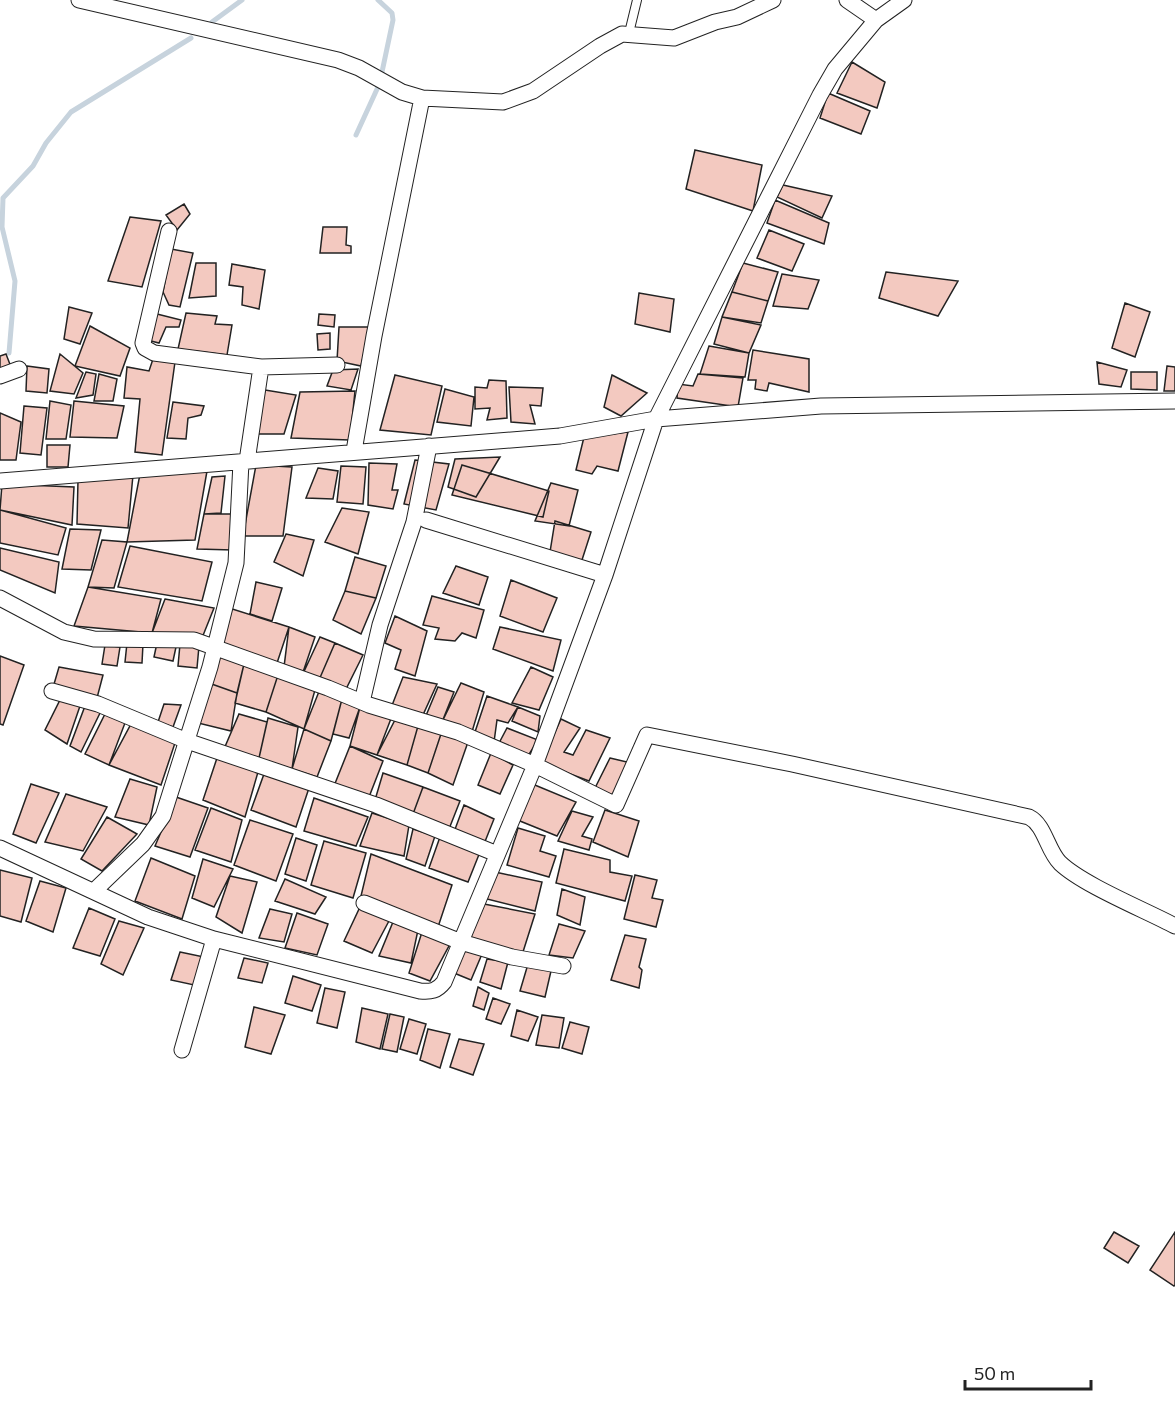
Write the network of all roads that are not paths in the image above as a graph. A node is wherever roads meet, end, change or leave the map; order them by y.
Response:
1 (79, 0) edge
2 (637, 0) edge
3 (773, 0) edge
4 (847, 0) edge
5 (904, 0) edge
6 (876, 20) junction
7 (629, 33) junction
8 (422, 98) junction
9 (170, 231) dead end
10 (337, 365) dead end
11 (261, 367) junction
12 (19, 369) dead end
13 (0, 376) edge
14 (1175, 401) edge
15 (656, 419) junction
16 (429, 446) junction
17 (354, 451) junction
18 (244, 461) junction
19 (0, 481) edge
20 (426, 520) dead end
21 (605, 575) junction
22 (0, 598) edge
23 (215, 648) junction
24 (52, 691) dead end
25 (362, 702) junction
26 (187, 741) junction
27 (535, 765) junction
28 (0, 848) edge
29 (497, 854) junction
30 (94, 891) junction
31 (364, 903) dead end
32 (1175, 926) edge
33 (214, 939) junction
34 (460, 942) junction
35 (563, 966) dead end
36 (182, 1050) dead end

1 - 8 street
2 - 7 lane
3 - 7 street
4 - 6 street
5 - 6 street
6 - 15 street
7 - 8 street
8 - 17 street
9 - 11 street
10 - 11 street
11 - 18 street
12 - 13 street
14 - 15 street
15 - 16 street
15 - 21 street
16 - 17 street
16 - 25 street
17 - 18 street
18 - 19 street
18 - 23 street
20 - 21 street
21 - 27 street
22 - 23 street
23 - 25 street
23 - 26 street
24 - 26 street
25 - 27 street
26 - 29 street
26 - 30 street
27 - 29 street
27 - 32 street
28 - 30 street
29 - 34 street
30 - 33 street
31 - 34 street
33 - 34 street
33 - 36 street
34 - 35 street

